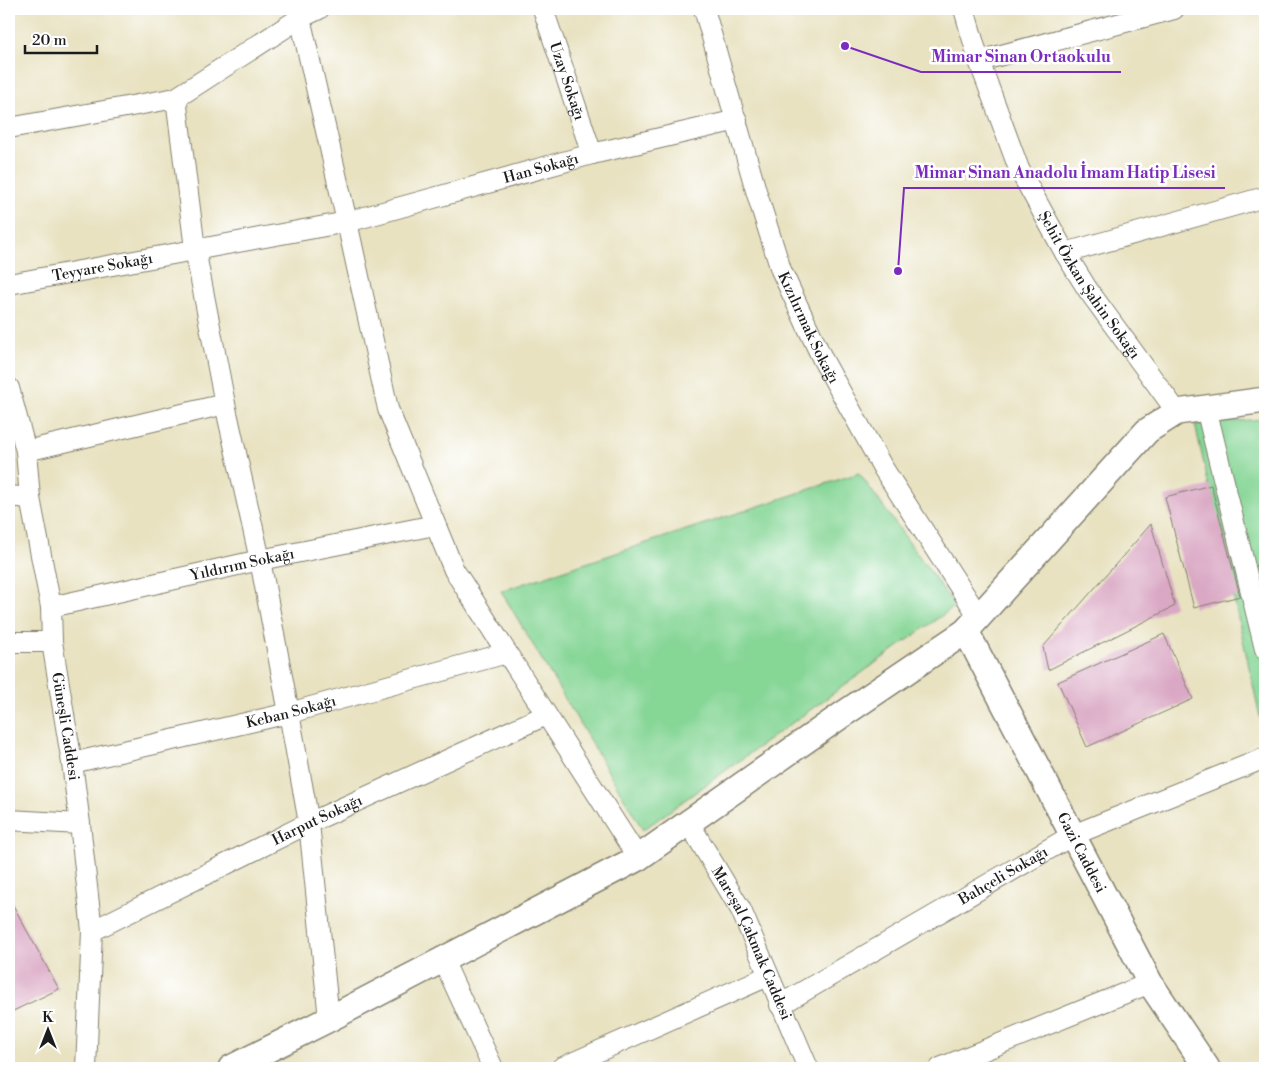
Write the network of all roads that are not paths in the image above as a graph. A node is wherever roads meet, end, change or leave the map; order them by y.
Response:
1 (319, 9) edge
2 (543, 9) edge
3 (704, 9) edge
4 (964, 9) edge
5 (1174, 9) edge
6 (299, 14) edge
7 (979, 61) junction
8 (176, 98) junction
9 (736, 120) junction
10 (9, 128) edge
11 (592, 154) junction
12 (1265, 197) edge
13 (347, 222) junction
14 (195, 249) junction
15 (1065, 253) junction
16 (9, 284) edge
17 (9, 388) edge
18 (1265, 400) edge
19 (225, 404) junction
20 (1206, 408) junction
21 (1177, 412) junction
22 (26, 452) junction
23 (9, 496) edge
24 (30, 498) junction
25 (436, 525) junction
26 (260, 560) junction
27 (51, 607) junction
28 (973, 624) junction
29 (9, 642) edge
30 (52, 642) junction
31 (1265, 649) edge
32 (507, 653) junction
33 (289, 712) junction
34 (546, 715) junction
35 (1265, 758) edge
36 (72, 763) junction
37 (9, 820) edge
38 (689, 823) junction
39 (80, 824) junction
40 (309, 824) junction
41 (1073, 835) junction
42 (638, 858) junction
43 (92, 931) junction
44 (442, 960) junction
45 (768, 976) junction
46 (1150, 983) junction
47 (780, 1005) junction
48 (329, 1019) junction
49 (86, 1068) edge
50 (231, 1068) edge
51 (493, 1068) edge
52 (561, 1068) edge
53 (808, 1068) edge
54 (940, 1068) edge
55 (1207, 1068) edge

1 - 6 street
2 - 11 street, Uzay Sokağı
3 - 9 street, Kızılırmak Sokağı
4 - 7 street, Şehit Özkan Şahin Sokağı
5 - 7 street
6 - 8 street
6 - 13 street
7 - 15 street, Şehit Özkan Şahin Sokağı
8 - 10 street
8 - 14 street
9 - 11 street, Han Sokağı
9 - 28 street, Kızılırmak Sokağı
11 - 13 street, Han Sokağı
12 - 15 street
13 - 14 street, Han Sokağı
13 - 25 street
14 - 16 street, Teyyare Sokağı
14 - 19 street
15 - 21 street, Şehit Özkan Şahin Sokağı
17 - 22 street, Güneşli Caddesi
18 - 20 street
19 - 22 street
19 - 26 street
20 - 21 street
20 - 31 street
21 - 28 street
22 - 24 street, Güneşli Caddesi
23 - 24 street
24 - 27 street, Güneşli Caddesi
25 - 26 street, Yıldırım Sokağı
25 - 32 street
26 - 27 street, Yıldırım Sokağı
26 - 33 street
27 - 30 street, Güneşli Caddesi
28 - 38 street
28 - 41 street, Gazi Caddesi
29 - 30 street
30 - 36 street, Güneşli Caddesi
32 - 33 street, Keban Sokağı
32 - 34 street
33 - 36 street, Keban Sokağı
33 - 40 street
34 - 40 street, Harput Sokağı
34 - 42 street
35 - 41 street, Bahçeli Sokağı
36 - 39 street, Güneşli Caddesi
37 - 39 street
38 - 42 street
38 - 45 street, Mareşal Çakmak Caddesi
39 - 43 street, Güneşli Caddesi
40 - 43 street, Harput Sokağı
40 - 48 street
41 - 46 street, Gazi Caddesi
41 - 47 street, Bahçeli Sokağı
42 - 44 street
43 - 49 street, Güneşli Caddesi
44 - 48 street
44 - 51 street
45 - 47 street, Mareşal Çakmak Caddesi
45 - 52 street
46 - 54 street
46 - 55 street, Gazi Caddesi
47 - 53 street, Mareşal Çakmak Caddesi
48 - 50 street

